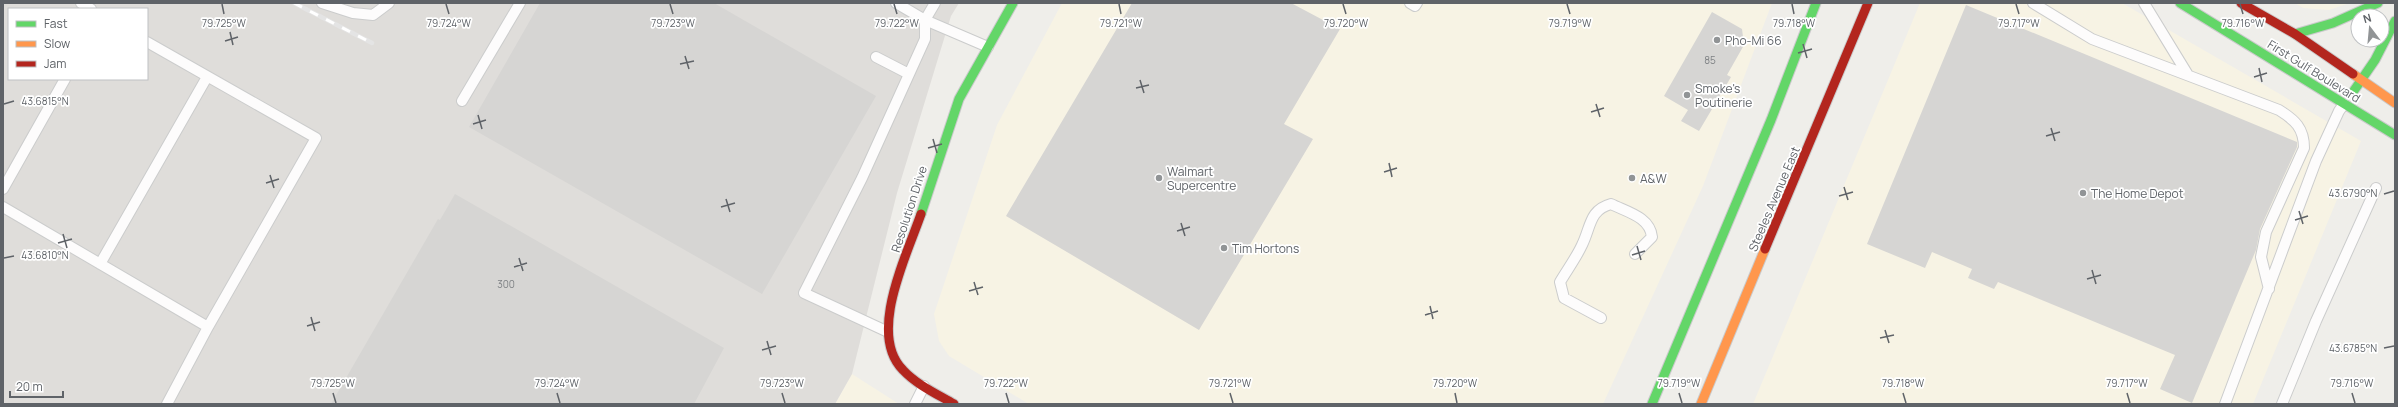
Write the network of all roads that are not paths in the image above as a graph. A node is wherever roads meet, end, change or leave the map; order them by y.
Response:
1 (322, 3) edge
2 (389, 3) edge
3 (520, 3) edge
4 (896, 3) edge
5 (935, 3) edge
6 (1013, 3) edge
7 (1410, 3) edge
8 (1417, 3) edge
9 (1816, 3) edge
10 (1868, 3) edge
11 (2033, 3) edge
12 (2144, 3) edge
13 (2180, 3) edge
14 (2241, 3) edge
15 (2378, 3) edge
16 (925, 20) junction
17 (2395, 21) edge
18 (2294, 34) junction
19 (148, 43) edge
20 (988, 47) junction
21 (876, 57) dead end
22 (909, 74) junction
23 (2188, 76) junction
24 (207, 77) junction
25 (64, 80) edge
26 (2362, 80) junction
27 (462, 101) dead end
28 (2395, 103) edge
29 (2344, 104) junction
30 (2395, 135) edge
31 (2376, 188) dead end
32 (3, 189) edge
33 (3, 207) edge
34 (1635, 254) dead end
35 (100, 264) junction
36 (2269, 289) junction
37 (1601, 318) dead end
38 (208, 327) junction
39 (886, 331) junction
40 (924, 386) junction
41 (167, 404) edge
42 (915, 404) edge
43 (954, 404) edge
44 (1652, 404) edge
45 (1701, 404) edge
46 (2226, 404) edge
47 (2282, 404) edge

1 - 2 lane
3 - 27 lane
4 - 16 lane
5 - 16 lane
6 - 20 street, Resolution Drive
7 - 8 lane
9 - 44 street
10 - 45 street, Steeles Avenue East
11 - 23 lane
12 - 23 lane
13 - 29 street, First Gulf Boulevard
14 - 18 street, First Gulf Boulevard
15 - 18 street
16 - 20 lane
16 - 22 lane
17 - 26 street
18 - 26 street, First Gulf Boulevard
19 - 24 lane
20 - 39 street, Resolution Drive
21 - 22 lane
22 - 39 lane
23 - 36 lane
24 - 35 lane
24 - 38 lane
25 - 32 lane
26 - 28 street, First Gulf Boulevard
26 - 29 street
29 - 30 street, First Gulf Boulevard
29 - 36 lane
31 - 47 lane
33 - 35 lane
34 - 37 lane
35 - 38 lane
36 - 46 lane
38 - 41 lane
39 - 40 street, Resolution Drive
40 - 42 lane
40 - 43 street, Resolution Drive

